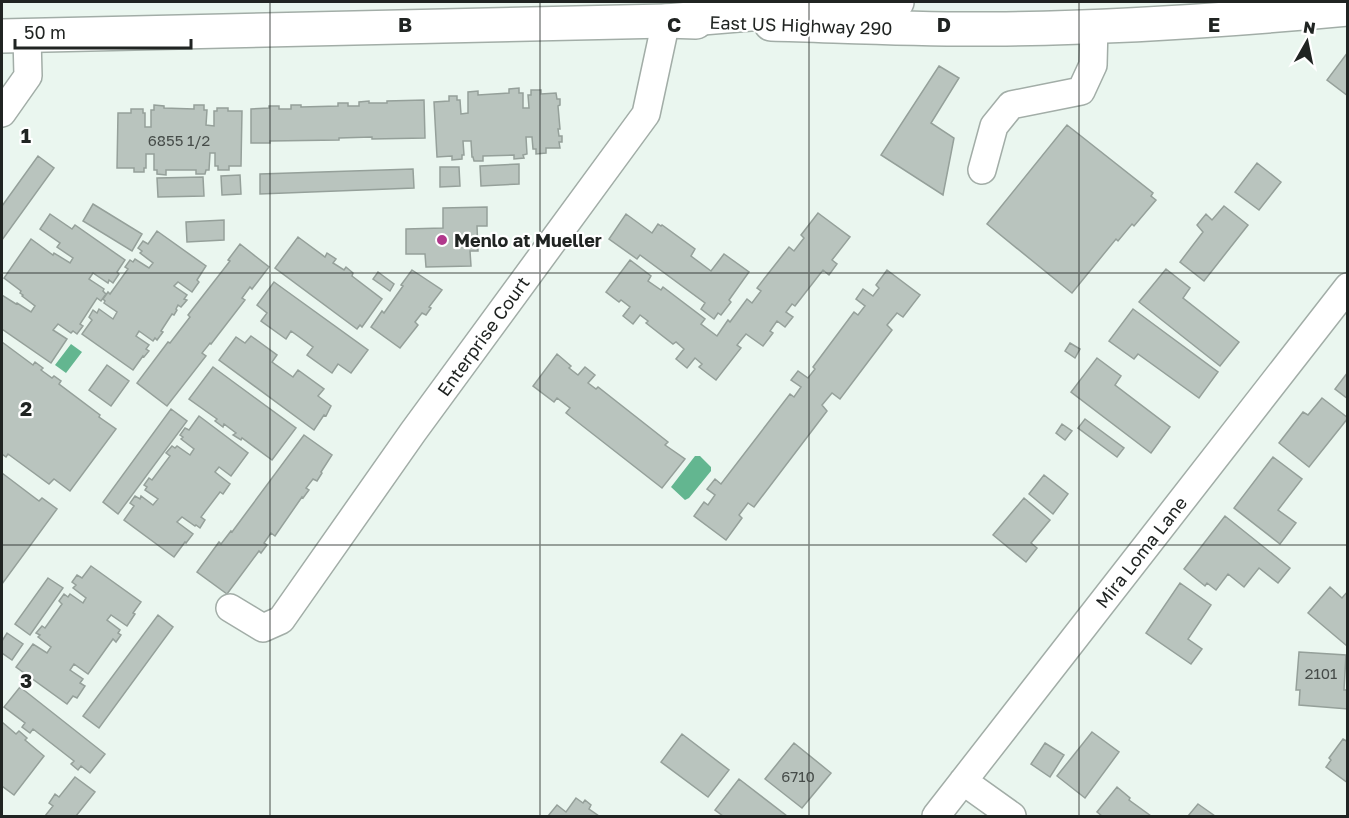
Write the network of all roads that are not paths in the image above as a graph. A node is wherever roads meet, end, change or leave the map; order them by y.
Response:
1 (897, 2) edge
2 (1347, 9) edge
3 (666, 21) junction
4 (1094, 26) junction
5 (14, 36) edge
6 (2, 113) edge
7 (982, 170) dead end
8 (1347, 287) edge
9 (230, 608) dead end
10 (963, 781) junction
11 (936, 816) edge
12 (1012, 816) edge

1 - 3 main road
2 - 4 main road, East US Highway 290
3 - 4 main road, East US Highway 290
3 - 5 main road, East US Highway 290
3 - 9 street, Enterprise Court
4 - 7 street
5 - 6 street
8 - 10 street, Mira Loma Lane
10 - 11 street, Mira Loma Lane
10 - 12 street

